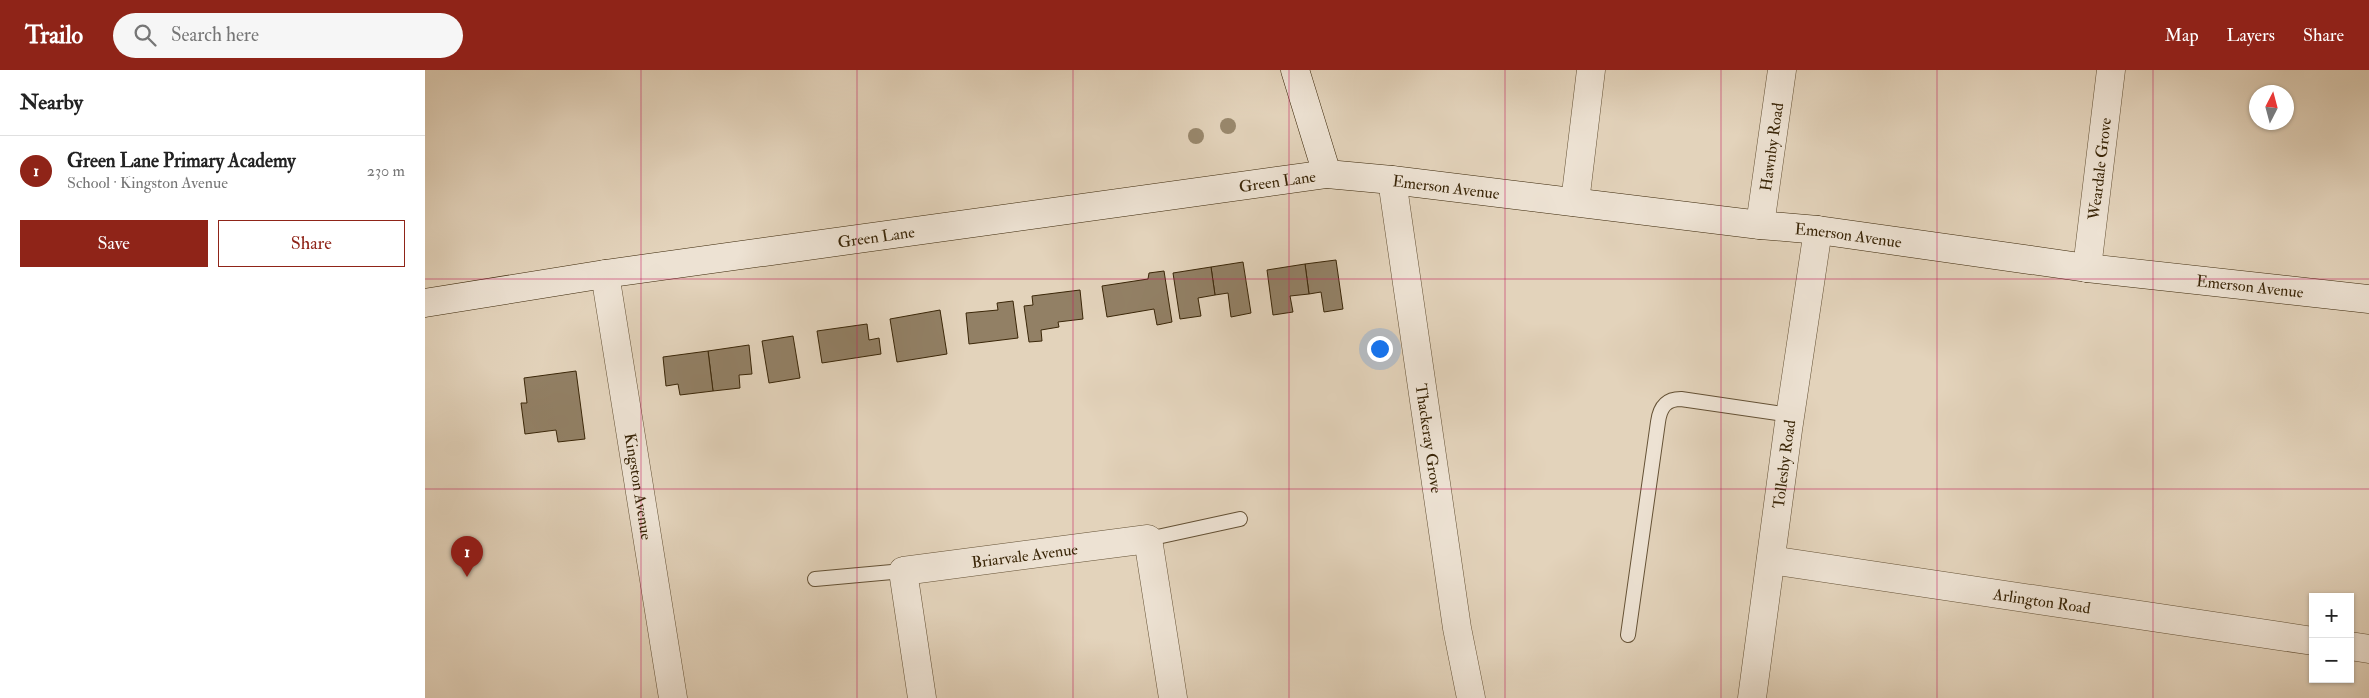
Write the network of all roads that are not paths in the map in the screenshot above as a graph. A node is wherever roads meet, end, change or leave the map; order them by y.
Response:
1 (1295, 70) edge
2 (1591, 70) edge
3 (1782, 70) edge
4 (2111, 70) edge
5 (1327, 174) junction
6 (1392, 180) junction
7 (1575, 202) junction
8 (1760, 225) junction
9 (1818, 230) junction
10 (2087, 268) junction
11 (605, 274) junction
12 (2369, 299) edge
13 (425, 303) edge
14 (1790, 416) junction
15 (1240, 519) dead end
16 (1148, 539) junction
17 (1771, 560) junction
18 (903, 571) junction
19 (815, 579) dead end
20 (1628, 635) dead end
21 (2309, 639) edge
22 (2354, 647) edge
23 (2369, 649) edge
24 (673, 698) edge
25 (922, 698) edge
26 (1173, 698) edge
27 (1471, 698) edge
28 (1753, 698) edge

1 - 5 street
2 - 7 street
3 - 8 street, Hawnby Road
4 - 10 street, Weardale Grove
5 - 6 street, Emerson Avenue
5 - 11 street, Green Lane
6 - 7 street, Emerson Avenue
6 - 27 street, Thackeray Grove
7 - 8 street, Emerson Avenue
8 - 9 street, Emerson Avenue
9 - 10 street, Emerson Avenue
9 - 14 street, Tollesby Road
10 - 12 street, Emerson Avenue
11 - 13 street, Green Lane
11 - 24 street, Kingston Avenue
14 - 17 street, Tollesby Road
14 - 20 lane
15 - 16 lane
16 - 18 street, Briarvale Avenue
16 - 26 street
17 - 21 street, Arlington Road
17 - 28 street, Tollesby Road
18 - 19 lane
18 - 25 street
22 - 23 street

